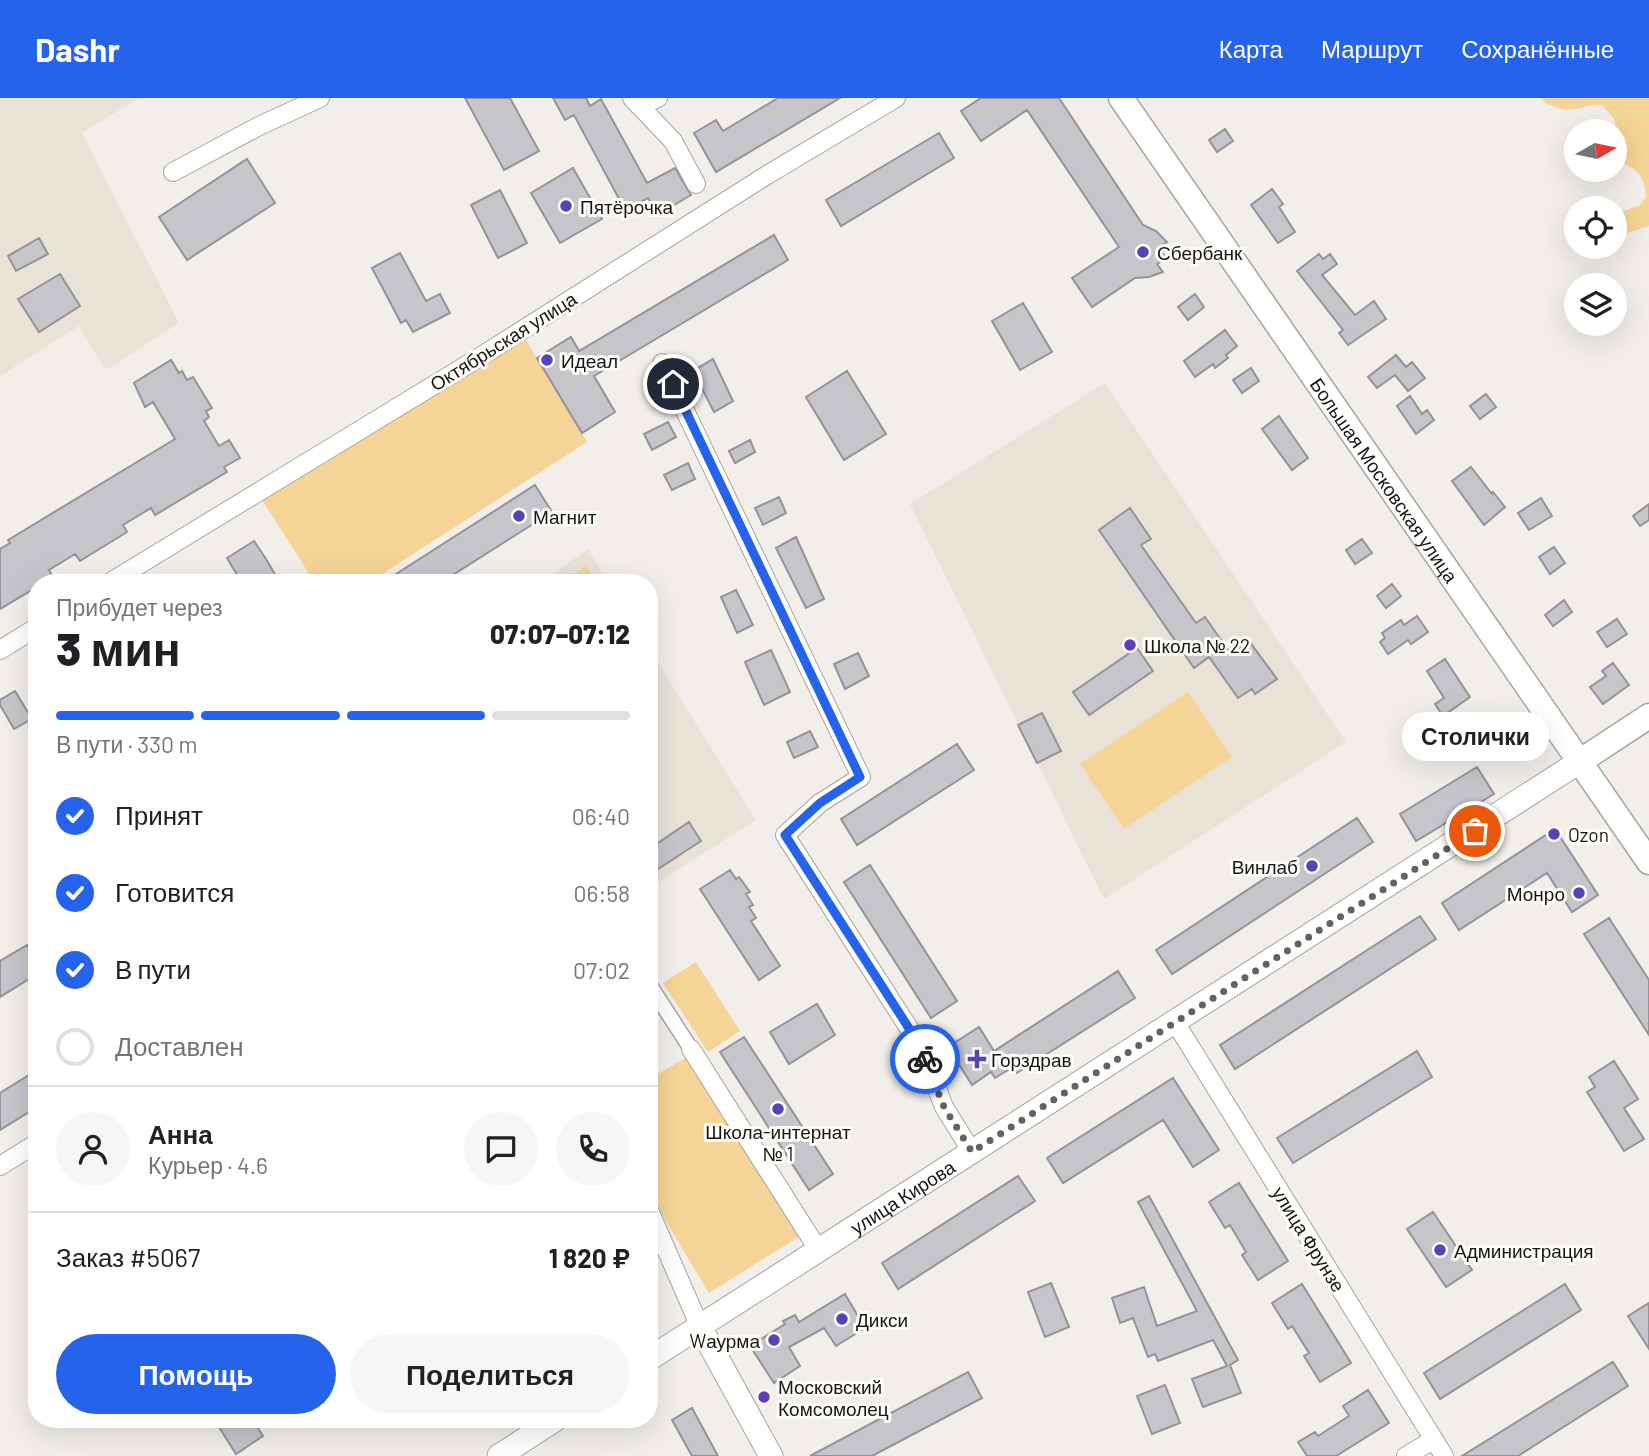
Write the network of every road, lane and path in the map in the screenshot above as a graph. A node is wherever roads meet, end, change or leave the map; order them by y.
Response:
1 (320, 98) edge
2 (658, 98) edge
3 (1121, 98) edge
4 (891, 99) edge
5 (636, 102) edge
6 (173, 172) dead end
7 (696, 184) dead end
8 (663, 363) dead end
9 (124, 574) edge
10 (28, 633) edge
11 (0, 650) edge
12 (1649, 716) edge
13 (1579, 762) junction
14 (1649, 862) edge
15 (658, 998) edge
16 (1175, 1022) junction
17 (691, 1049) joint
18 (28, 1149) edge
19 (972, 1152) junction
20 (0, 1166) edge
21 (658, 1231) edge
22 (819, 1251) junction
23 (700, 1327) junction
24 (658, 1353) edge
25 (542, 1428) edge
26 (1433, 1440) junction
27 (499, 1456) edge
28 (771, 1456) edge
29 (1406, 1456) edge
30 (1444, 1456) edge

1 - 6 street
2 - 5 street
3 - 13 main road, Большая Московская улица
4 - 9 street, Октябрьская улица
5 - 7 street
8 - 19 street
10 - 11 street
12 - 13 main road
13 - 14 main road, Большая Московская улица
13 - 16 street, улица Кирова
15 - 17 street
16 - 19 street, улица Кирова
16 - 26 street, улица Фрунзе
17 - 22 street
18 - 20 street
19 - 22 street, улица Кирова
21 - 23 street
22 - 23 street, улица Кирова
23 - 24 street, улица Кирова
23 - 28 street
25 - 27 street
26 - 29 street
26 - 30 street, улица Фрунзе

